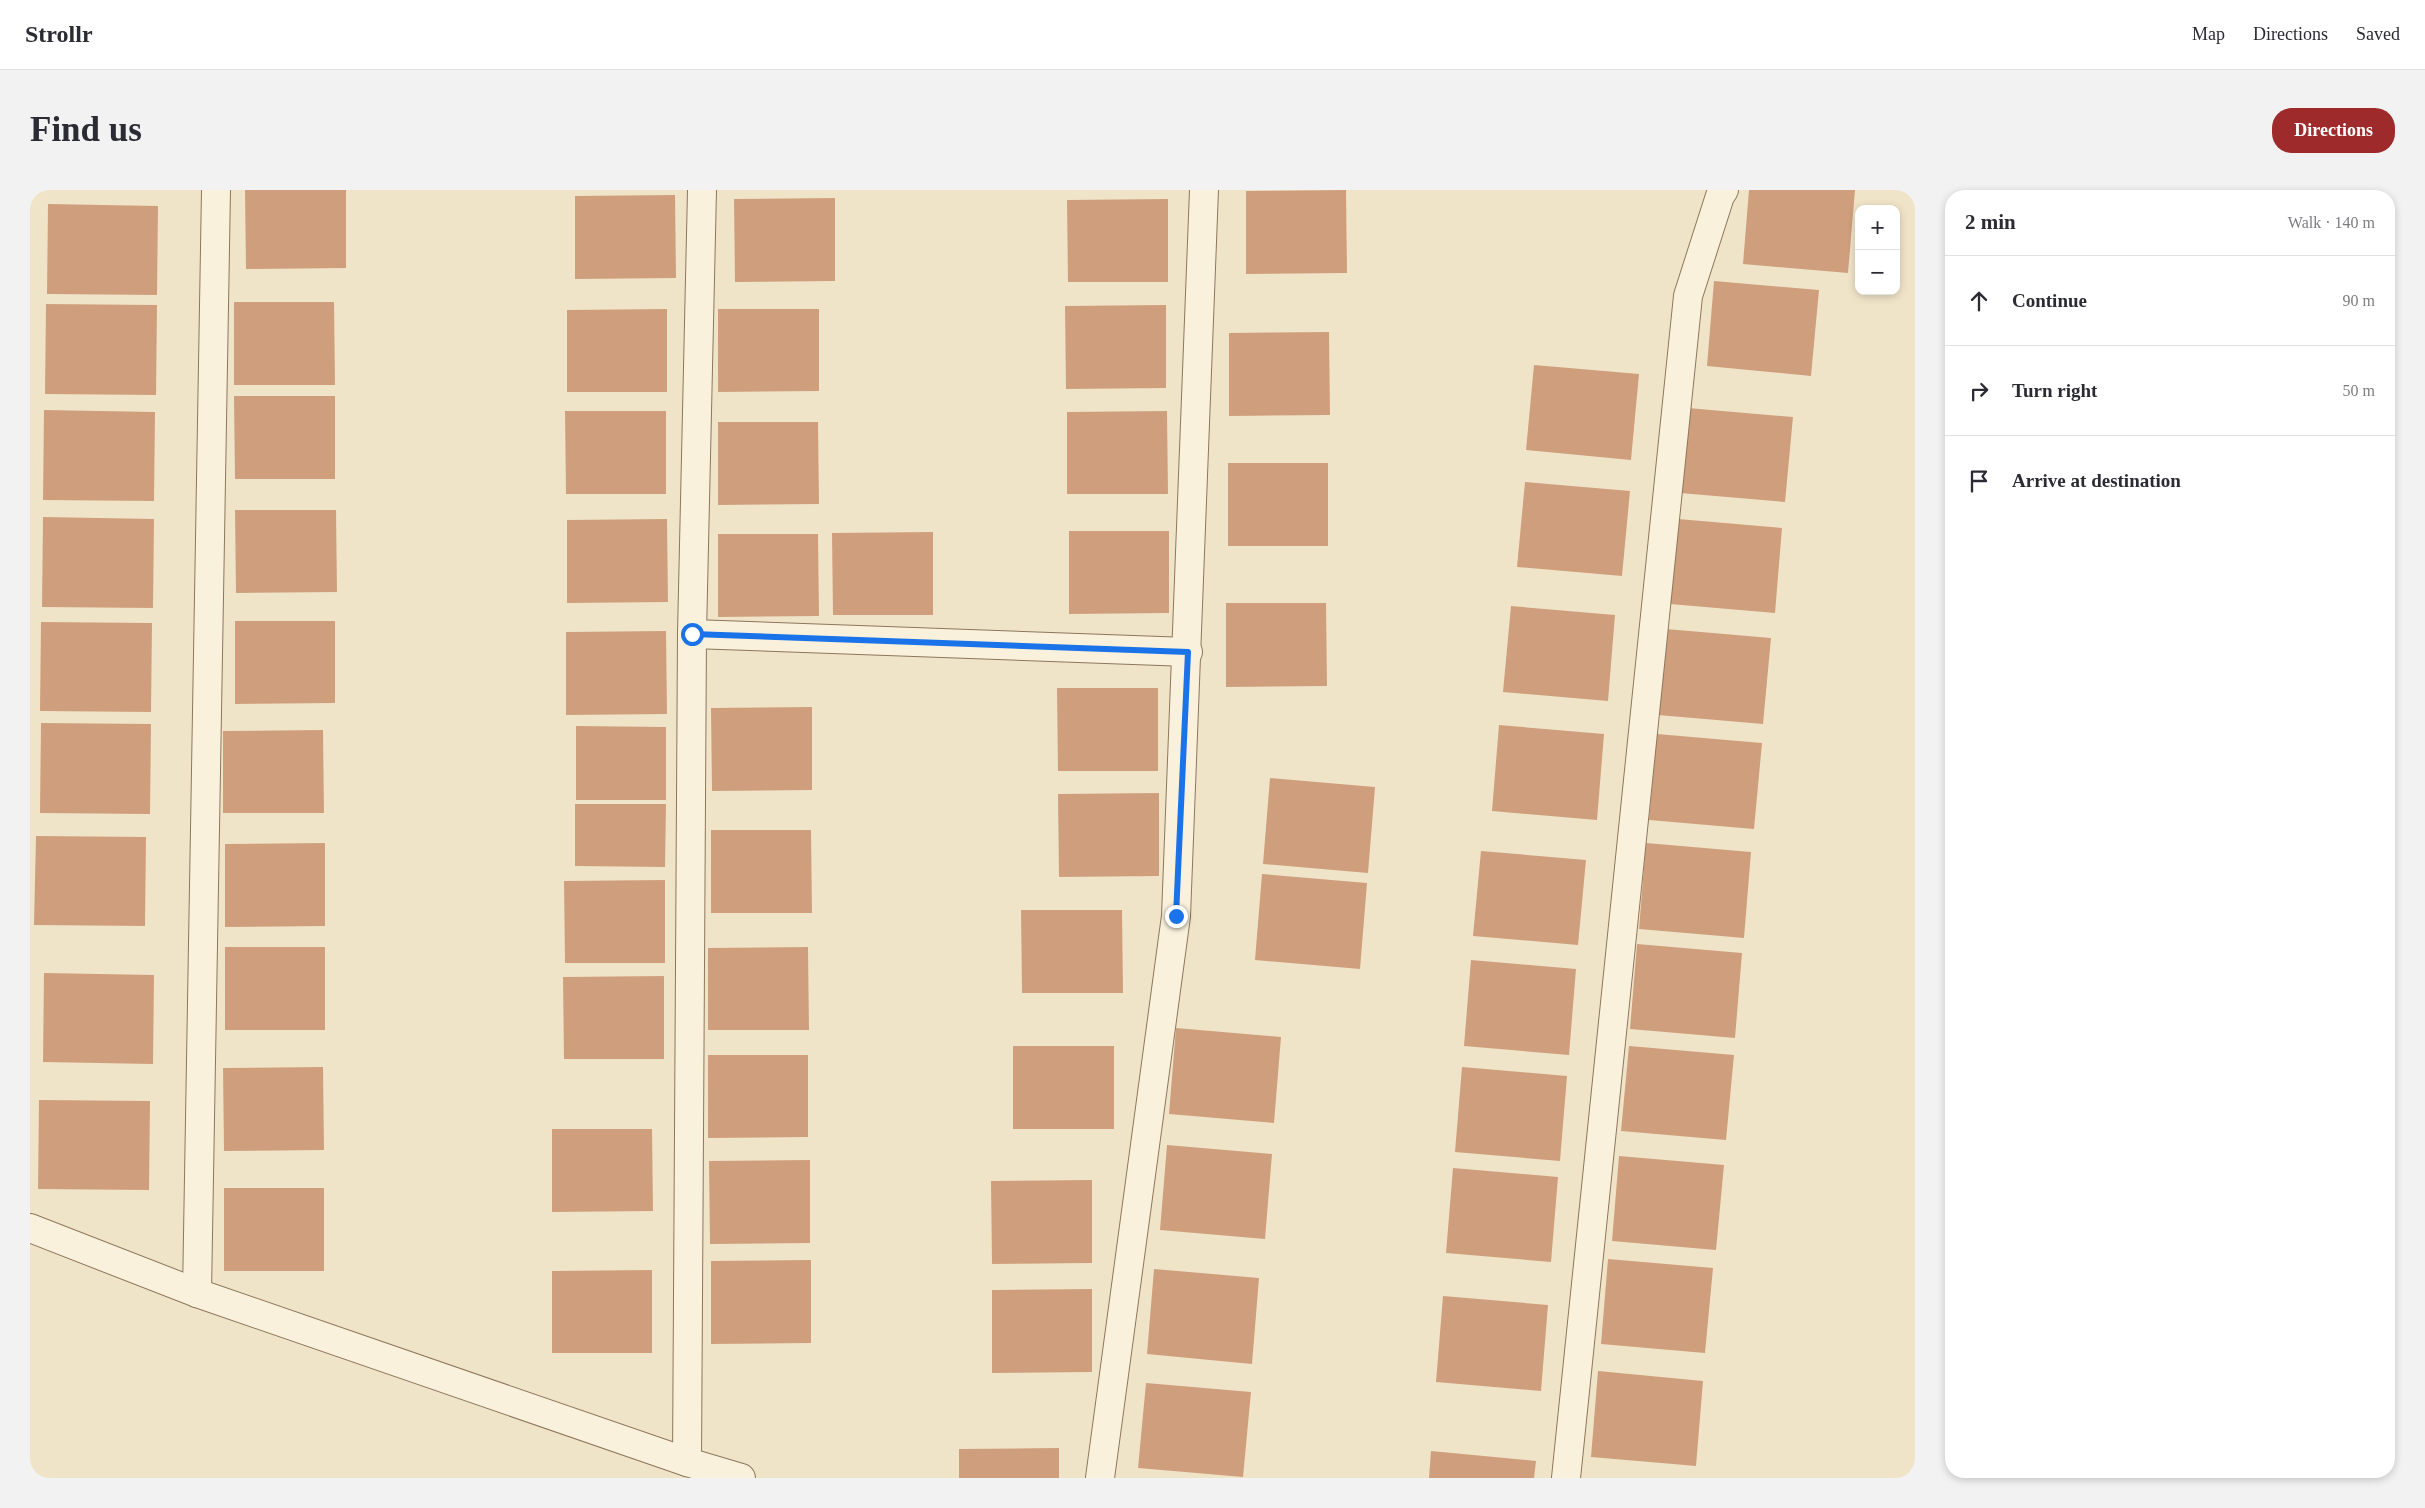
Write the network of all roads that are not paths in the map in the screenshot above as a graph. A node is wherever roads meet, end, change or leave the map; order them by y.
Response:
1 (216, 190) edge
2 (702, 190) edge
3 (1204, 190) edge
4 (1724, 190) edge
5 (692, 634) junction
6 (1188, 652) junction
7 (30, 1229) edge
8 (197, 1293) junction
9 (687, 1462) junction
10 (741, 1478) edge
11 (1100, 1478) edge
12 (1566, 1478) edge

1 - 8 street
2 - 5 street
3 - 6 street
4 - 12 street
5 - 6 street
5 - 9 street
6 - 11 street
7 - 8 street
8 - 9 street
9 - 10 street

